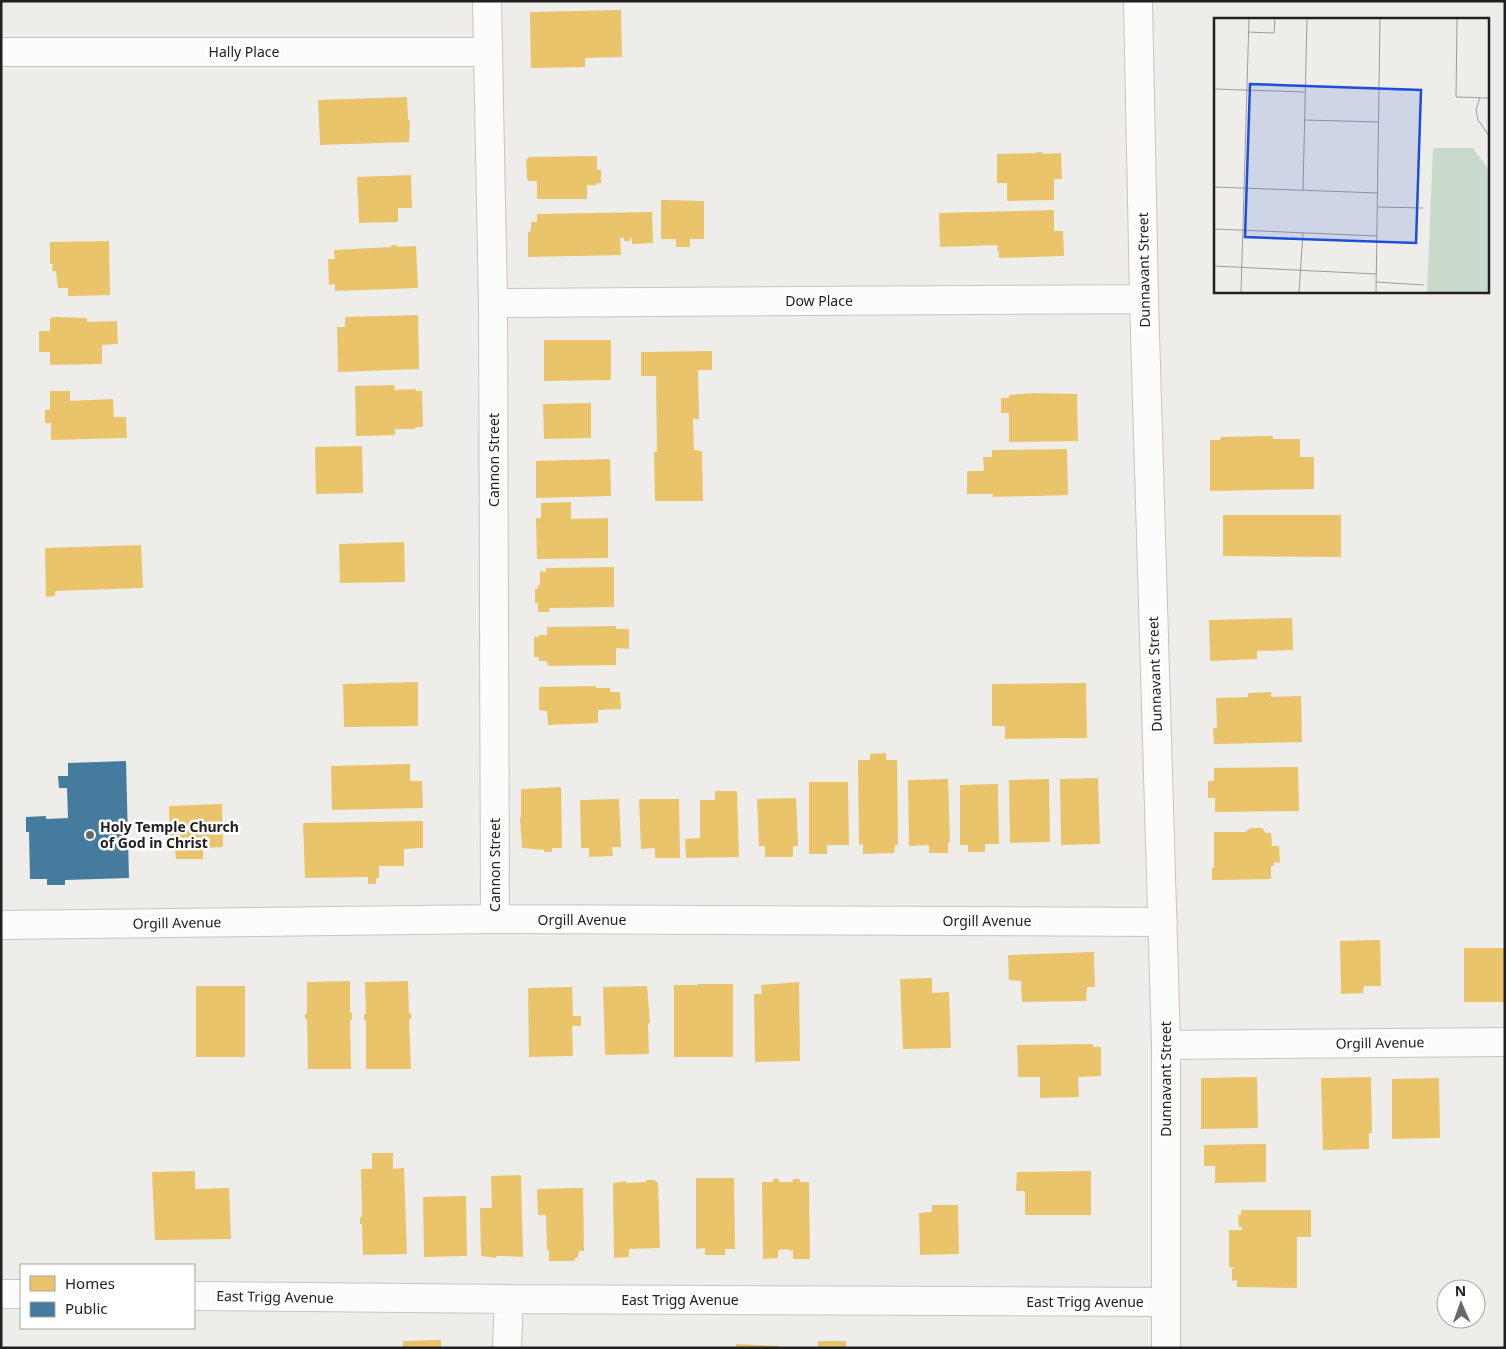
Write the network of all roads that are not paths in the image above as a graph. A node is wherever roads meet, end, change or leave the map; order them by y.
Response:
1 (487, 1) edge
2 (1138, 1) edge
3 (1, 52) edge
4 (487, 52) junction
5 (1144, 299) junction
6 (493, 303) junction
7 (495, 919) junction
8 (1163, 922) junction
9 (1, 925) edge
10 (1505, 1042) edge
11 (1166, 1046) junction
12 (1, 1294) edge
13 (20, 1294) edge
14 (195, 1296) edge
15 (509, 1300) junction
16 (1165, 1302) junction
17 (507, 1348) edge
18 (1166, 1348) edge

1 - 4 street, Cannon Street
2 - 5 street, Dunnavant Street
3 - 4 street, Hally Place
4 - 6 street, Cannon Street
5 - 6 street, Dow Place
5 - 8 street, Dunnavant Street
6 - 7 street, Cannon Street
7 - 8 street, Orgill Avenue
7 - 9 street, Orgill Avenue
8 - 11 street, Dunnavant Street
10 - 11 street, Orgill Avenue
11 - 16 street, Dunnavant Street
12 - 13 street
14 - 15 street, East Trigg Avenue
15 - 16 street, East Trigg Avenue
15 - 17 street
16 - 18 street, Dunnavant Street

